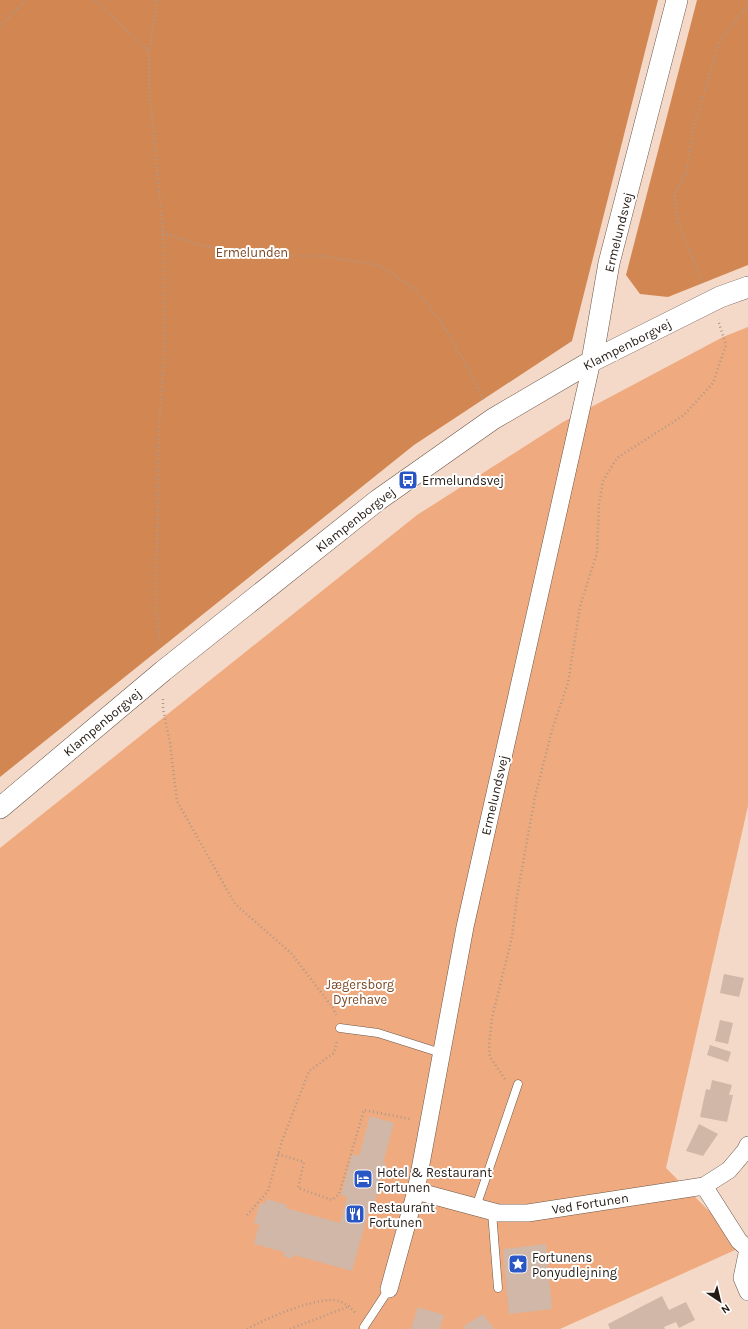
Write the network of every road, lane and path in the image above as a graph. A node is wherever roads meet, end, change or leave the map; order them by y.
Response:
1 (26, 0) edge
2 (95, 0) edge
3 (157, 0) edge
4 (677, 0) edge
5 (748, 4) edge
6 (0, 26) edge
7 (149, 52) junction
8 (163, 233) junction
9 (748, 287) edge
10 (712, 301) junction
11 (592, 361) junction
12 (493, 419) junction
13 (162, 671) junction
14 (0, 808) edge
15 (340, 1028) junction
16 (441, 1053) junction
17 (518, 1084) dead end
18 (515, 1094) junction
19 (429, 1123) junction
20 (748, 1144) edge
21 (278, 1154) junction
22 (704, 1186) junction
23 (416, 1191) junction
24 (484, 1210) junction
25 (247, 1215) dead end
26 (748, 1249) edge
27 (498, 1288) dead end
28 (389, 1289) joint
29 (748, 1292) edge
30 (350, 1306) junction
31 (364, 1327) joint
32 (247, 1329) edge
33 (290, 1329) edge

1 - 6 path
2 - 7 path
3 - 7 path
4 - 11 street, Ermelundsvej
5 - 10 path
7 - 8 path
8 - 12 path
8 - 13 path
9 - 10 street, Klampenborgvej
10 - 11 street, Klampenborgvej
10 - 18 path
11 - 12 street, Klampenborgvej
11 - 16 street, Ermelundsvej
12 - 13 street, Klampenborgvej
13 - 14 street, Klampenborgvej
13 - 15 path
15 - 16 lane
15 - 21 path
16 - 19 street
17 - 18 lane
18 - 24 lane
19 - 21 path
19 - 23 street
20 - 22 street, Ved Fortunen
21 - 25 path
22 - 24 street, Ved Fortunen
22 - 26 street
23 - 24 street, Ved Fortunen
23 - 28 street
24 - 27 lane
26 - 29 street
28 - 31 lane
30 - 31 path
30 - 32 path
30 - 33 path

